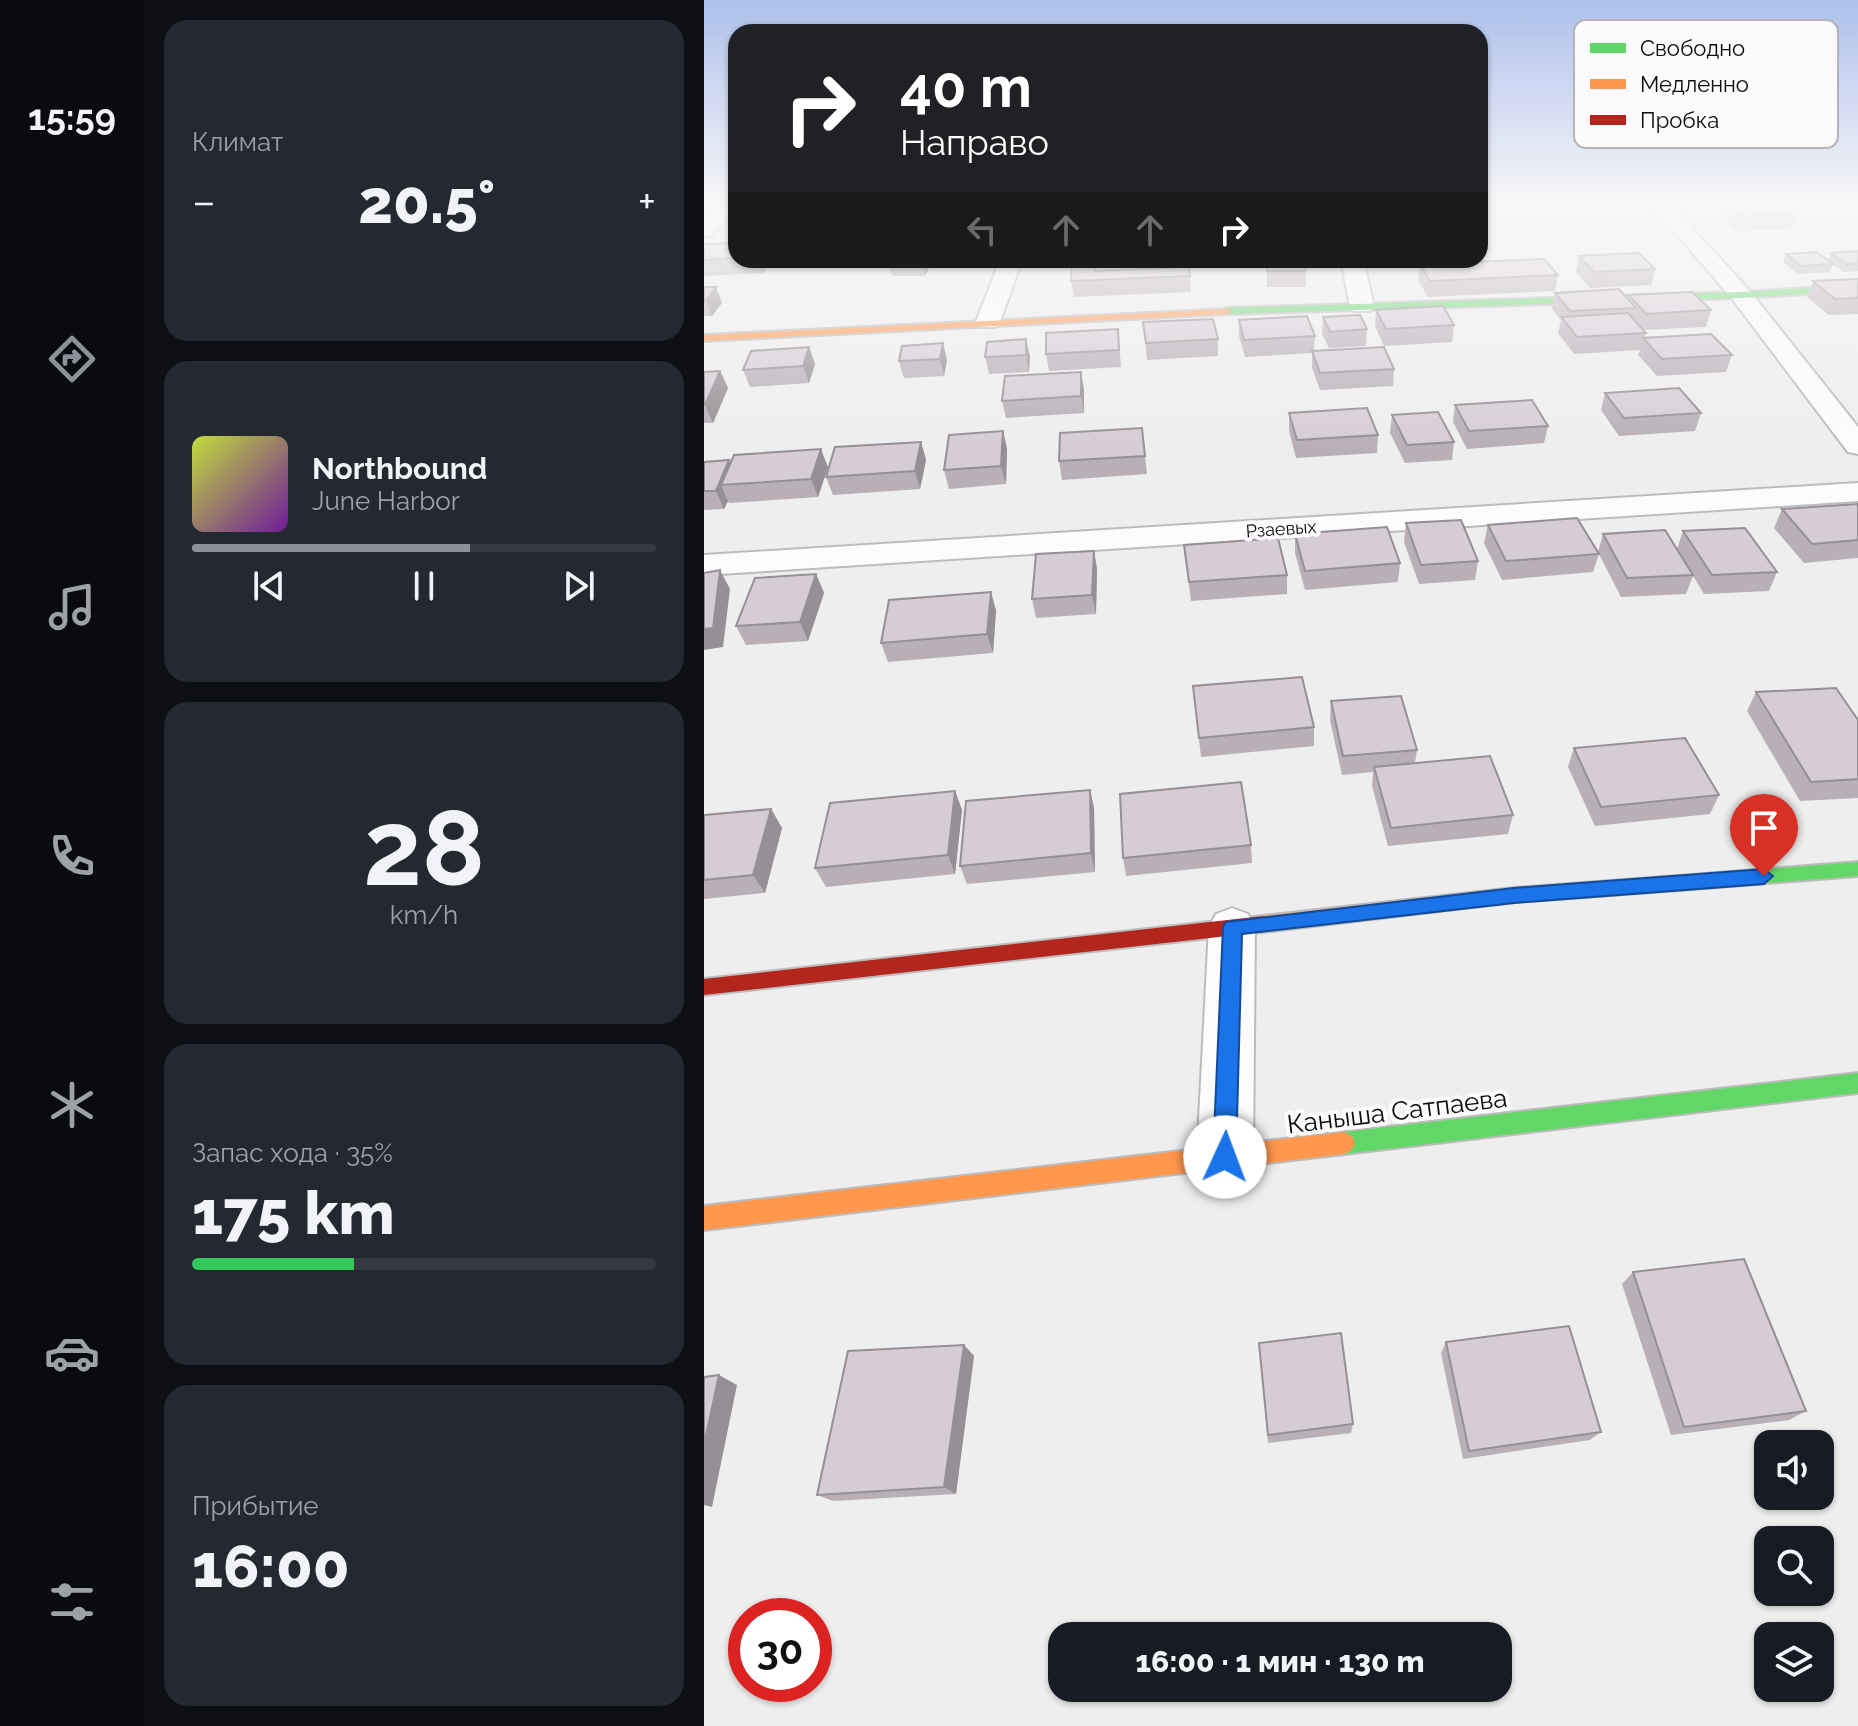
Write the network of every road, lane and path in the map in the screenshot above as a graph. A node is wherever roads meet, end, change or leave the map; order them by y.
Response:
1 (1002, 285) edge
2 (1357, 285) edge
3 (1732, 285) edge
4 (1858, 288) edge
5 (1741, 295) junction
6 (1362, 306) junction
7 (988, 322) junction
8 (704, 338) edge
9 (1858, 446) edge
10 (1858, 492) edge
11 (704, 565) edge
12 (1858, 869) edge
13 (1232, 927) junction
14 (704, 987) edge
15 (1858, 1083) edge
16 (1225, 1157) junction
17 (704, 1218) edge

1 - 7 street
2 - 6 street
3 - 5 street
4 - 5 street
5 - 6 street
5 - 9 street
6 - 7 street
7 - 8 street
10 - 11 street, Рзаевых
12 - 13 street
13 - 14 street
13 - 16 street
15 - 16 street, Каныша Сатпаева
16 - 17 street, Каныша Сатпаева

